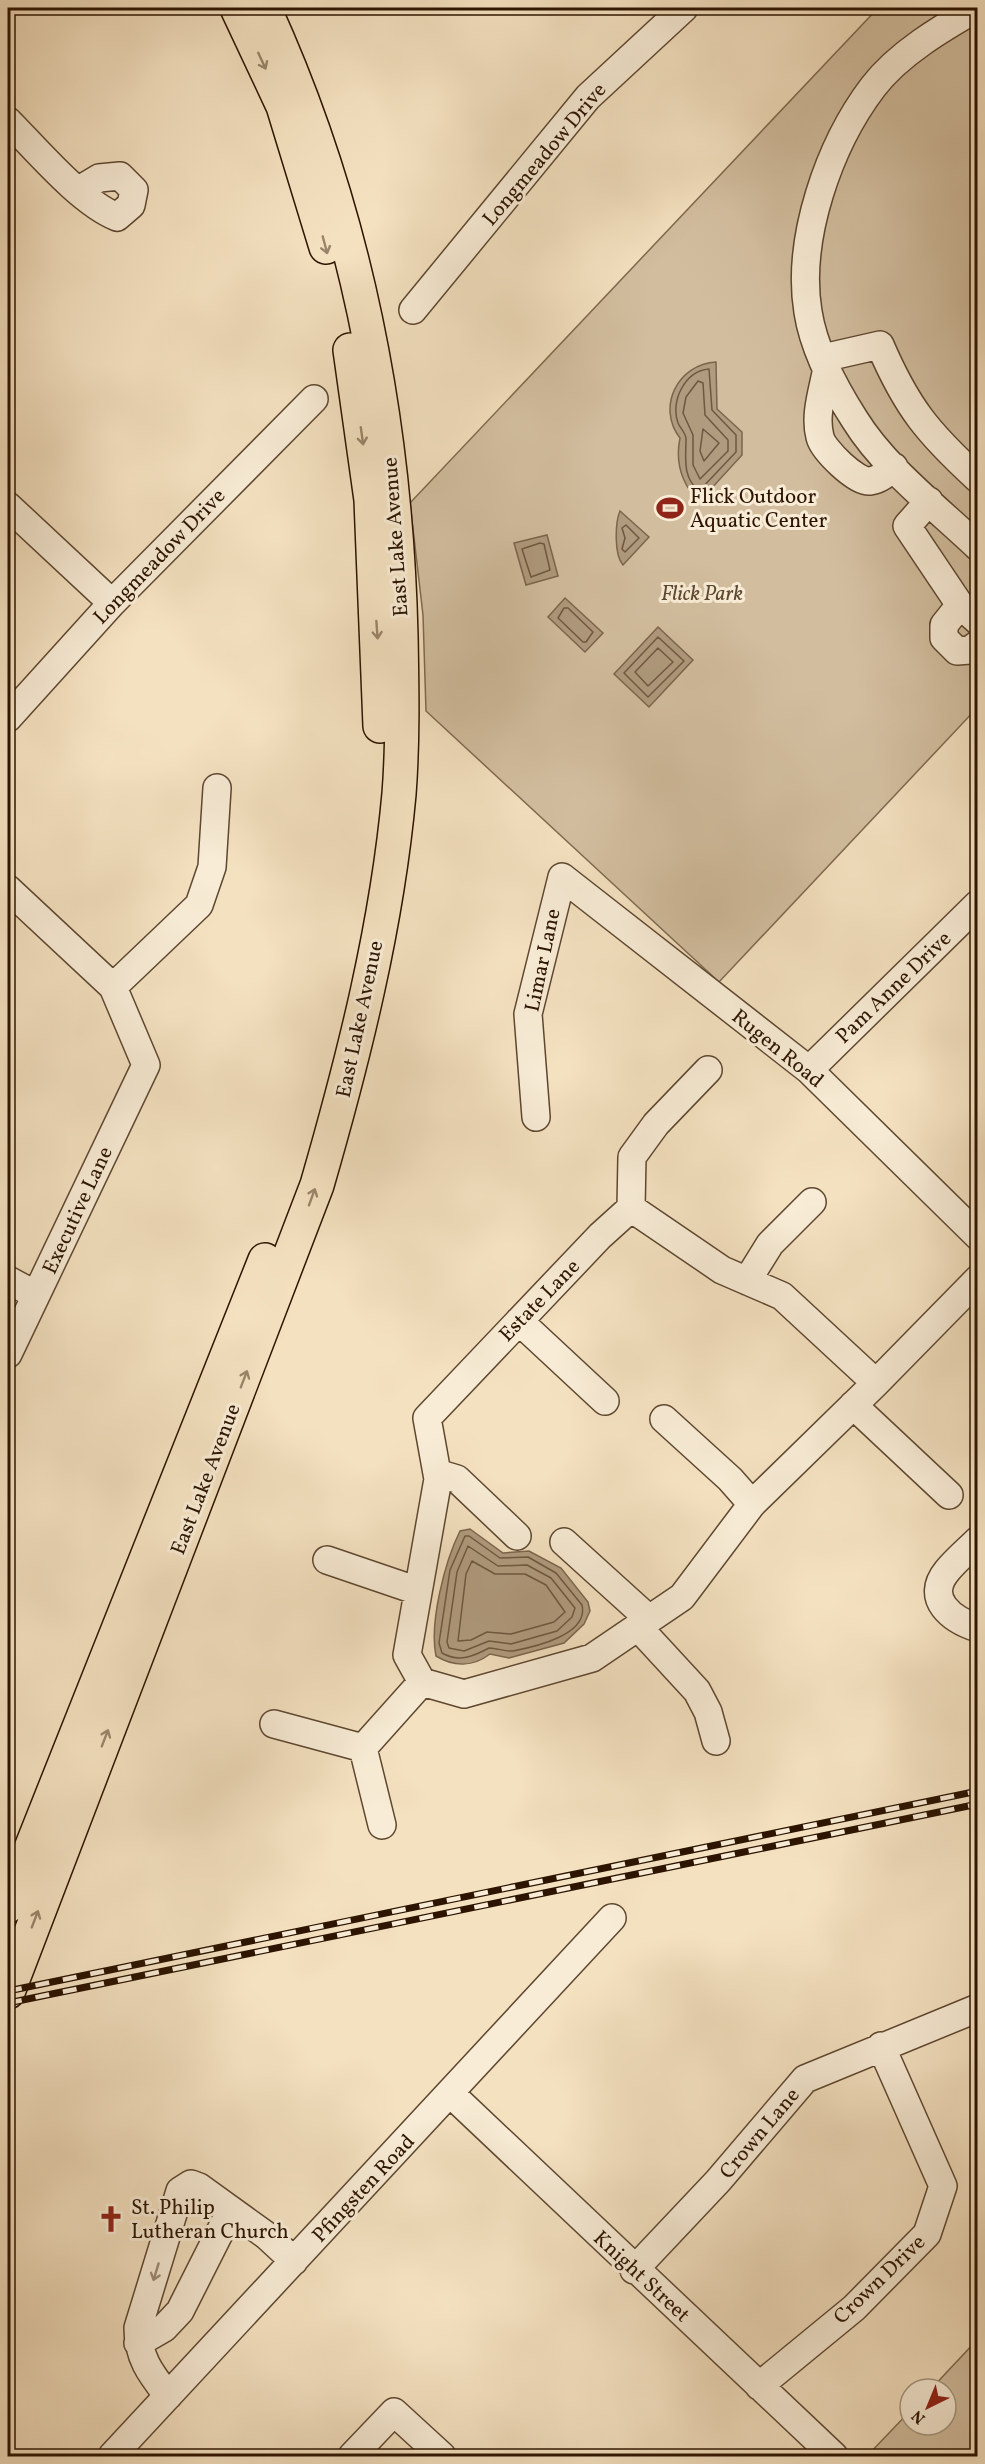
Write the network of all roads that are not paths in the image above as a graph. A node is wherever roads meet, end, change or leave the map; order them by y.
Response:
1 (237, 8) edge
2 (264, 8) edge
3 (684, 8) edge
4 (977, 8) edge
5 (8, 122) edge
6 (79, 190) dead end
7 (413, 310) dead end
8 (825, 363) junction
9 (314, 399) dead end
10 (894, 467) junction
11 (978, 479) edge
12 (929, 501) junction
13 (8, 506) edge
14 (978, 547) edge
15 (112, 603) junction
16 (969, 613) edge
17 (978, 644) edge
18 (8, 718) edge
19 (217, 788) dead end
20 (562, 877) joint
21 (8, 889) edge
22 (978, 904) edge
23 (113, 987) junction
24 (708, 1070) dead end
25 (808, 1070) junction
26 (536, 1117) dead end
27 (812, 1202) dead end
28 (631, 1208) junction
29 (978, 1236) edge
30 (978, 1279) edge
31 (8, 1280) edge
32 (747, 1281) junction
33 (36, 1295) junction
34 (519, 1321) junction
35 (8, 1354) edge
36 (876, 1383) junction
37 (605, 1401) dead end
38 (853, 1405) junction
39 (664, 1419) dead end
40 (437, 1473) junction
41 (949, 1495) dead end
42 (752, 1504) junction
43 (517, 1536) dead end
44 (977, 1541) edge
45 (564, 1542) dead end
46 (327, 1560) dead end
47 (418, 1591) junction
48 (644, 1623) junction
49 (978, 1628) edge
50 (422, 1682) junction
51 (274, 1724) dead end
52 (716, 1741) dead end
53 (363, 1748) junction
54 (382, 1825) dead end
55 (8, 1906) edge
56 (612, 1918) dead end
57 (8, 1992) edge
58 (978, 2008) edge
59 (881, 2046) junction
60 (451, 2094) junction
61 (231, 2210) junction
62 (294, 2261) junction
63 (634, 2270) junction
64 (138, 2343) junction
65 (759, 2386) junction
66 (168, 2396) junction
67 (112, 2457) edge
68 (352, 2457) edge
69 (442, 2457) edge
70 (834, 2457) edge

1 -> 55 main road, East Lake Avenue
57 -> 2 main road, East Lake Avenue
3 - 7 street, Longmeadow Drive
4 - 8 street
5 - 6 street
8 - 10 street
8 - 10 street
8 - 11 street
9 - 15 street, Longmeadow Drive
10 - 12 street
12 - 14 street
12 - 16 street
13 - 15 street
15 - 18 street, Longmeadow Drive
16 - 17 street
19 - 23 street
20 - 25 street, Rugen Road
20 - 26 street, Limar Lane
21 - 23 street
22 - 25 street, Pam Anne Drive
23 - 33 street, Executive Lane
24 - 28 street
25 - 29 street, Rugen Road
27 - 32 street
28 - 32 street
28 - 34 street, Estate Lane
30 - 36 street
31 - 33 street
32 - 36 street
33 - 35 street, Executive Lane
34 - 37 street
34 - 40 street, Estate Lane
36 - 38 street
38 - 41 street
38 - 42 street
39 - 42 street
40 - 43 street
40 - 47 street, Estate Lane
42 - 48 street
44 - 49 street
45 - 48 street
46 - 47 street
47 - 50 street, Estate Lane
48 - 50 street
48 - 52 street
50 - 53 street
51 - 53 street
53 - 54 street
56 - 60 street, Pfingsten Road
58 - 59 street, Crown Lane
59 - 63 street, Crown Lane
59 - 65 street, Crown Drive
60 - 62 street, Pfingsten Road
60 - 63 street, Knight Street
61 - 62 street
61 - 64 street
61 -> 64 street
62 - 66 street, Pfingsten Road
63 - 65 street, Knight Street
64 - 66 street
65 - 70 street, Knight Street
66 - 67 street, Pfingsten Road
68 - 69 street

